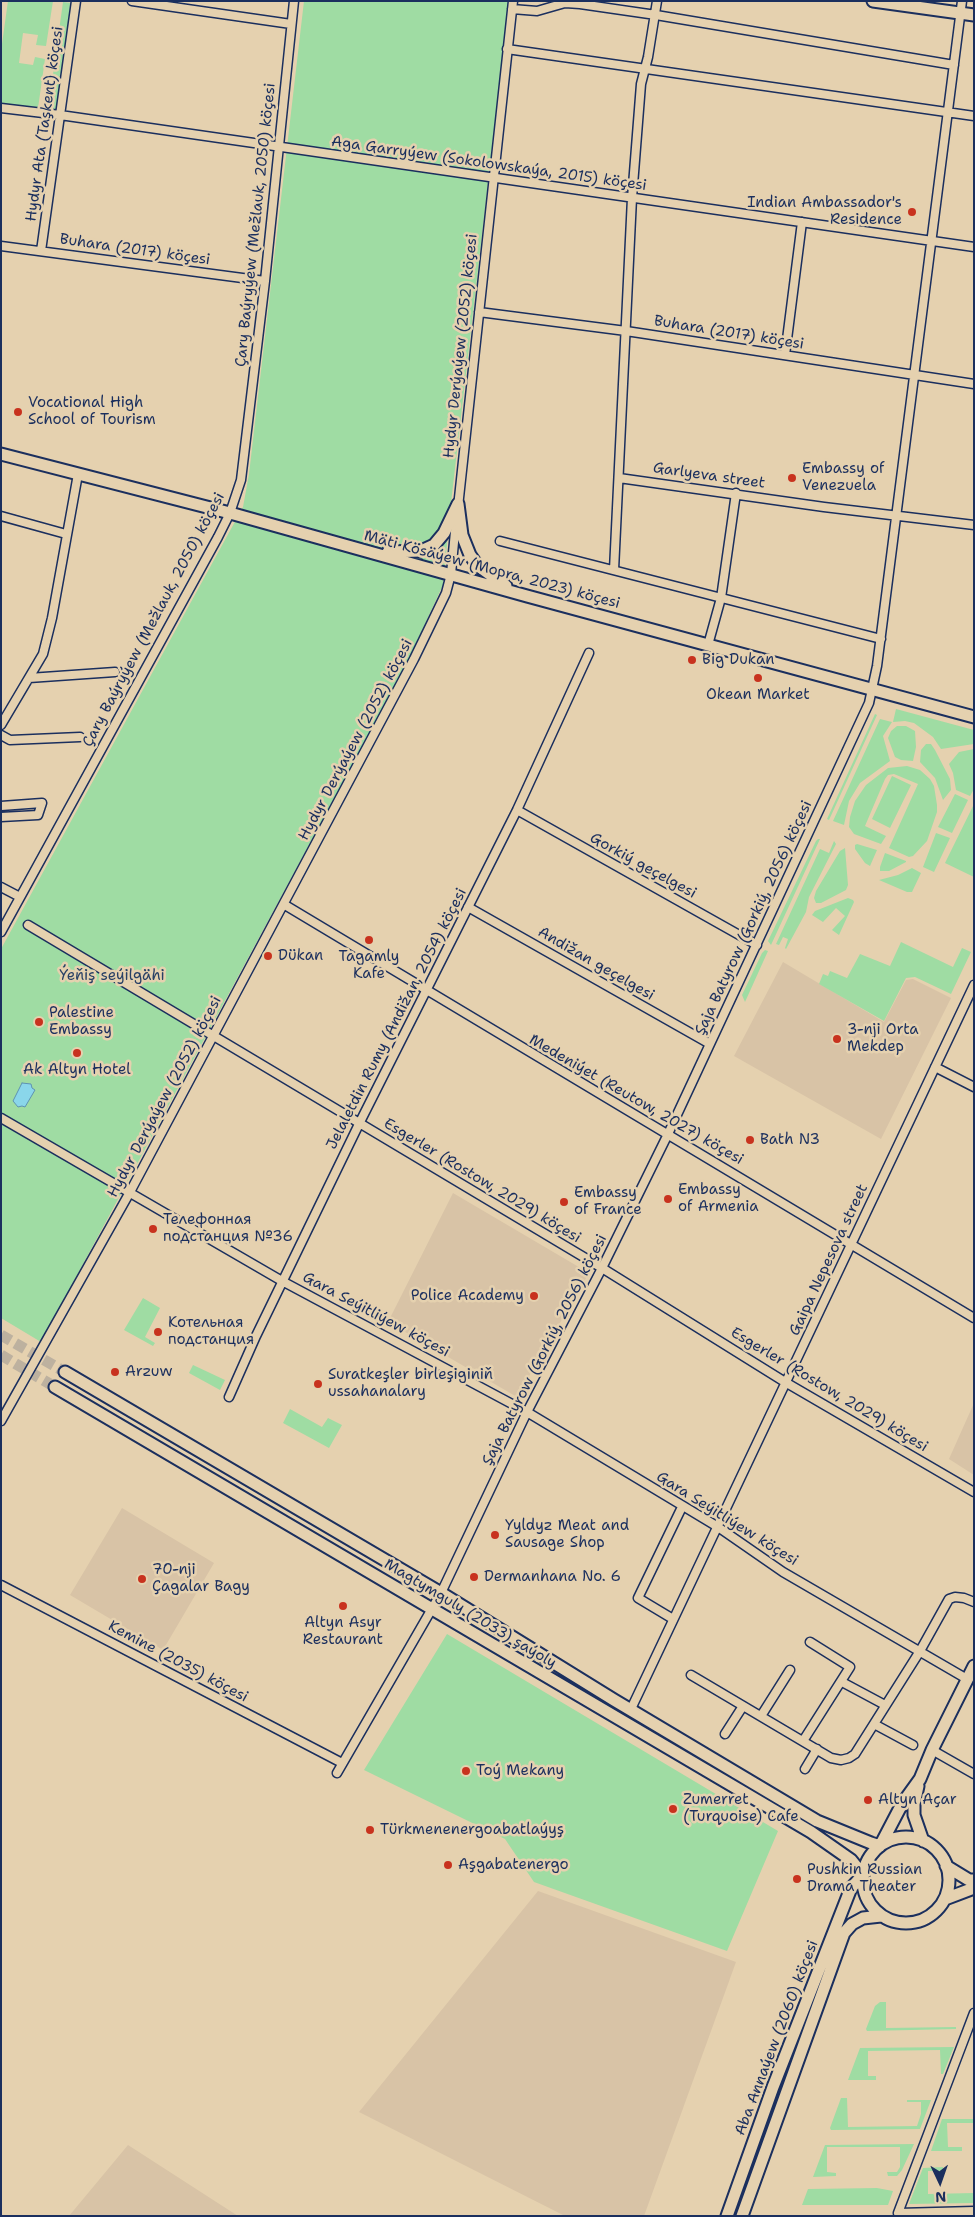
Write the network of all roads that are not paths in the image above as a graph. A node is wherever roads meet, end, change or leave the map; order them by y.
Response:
1 (76, 1) edge
2 (132, 1) edge
3 (294, 1) edge
4 (657, 1) edge
5 (873, 1) edge
6 (512, 5) edge
7 (961, 7) edge
8 (656, 14) junction
9 (974, 14) edge
10 (291, 24) junction
11 (507, 49) junction
12 (954, 64) junction
13 (645, 69) junction
14 (1, 108) edge
15 (948, 113) junction
16 (60, 115) junction
17 (974, 116) edge
18 (278, 148) junction
19 (493, 177) junction
20 (632, 198) junction
21 (802, 222) junction
22 (931, 241) junction
23 (1, 246) edge
24 (974, 247) edge
25 (41, 251) junction
26 (265, 281) junction
27 (479, 312) junction
28 (626, 331) junction
29 (785, 355) junction
30 (914, 375) junction
31 (974, 384) edge
32 (2, 457) edge
33 (78, 474) junction
34 (619, 478) junction
35 (736, 493) junction
36 (458, 504) junction
37 (230, 513) junction
38 (897, 515) junction
39 (1, 516) edge
40 (974, 525) edge
41 (66, 534) junction
42 (500, 541) dead end
43 (362, 550) junction
44 (614, 570) junction
45 (451, 574) junction
46 (526, 596) junction
47 (721, 598) junction
48 (880, 639) junction
49 (708, 644) junction
50 (589, 653) dead end
51 (115, 672) dead end
52 (29, 678) junction
53 (874, 689) junction
54 (974, 717) edge
55 (1, 725) edge
56 (1, 735) edge
57 (80, 737) dead end
58 (1, 806) edge
59 (517, 810) junction
60 (1, 817) edge
61 (1, 887) edge
62 (20, 897) junction
63 (284, 905) junction
64 (468, 907) junction
65 (28, 925) dead end
66 (1, 932) edge
67 (757, 945) junction
68 (974, 985) edge
69 (427, 991) junction
70 (214, 1036) junction
71 (710, 1044) junction
72 (935, 1067) junction
73 (974, 1088) edge
74 (1, 1118) edge
75 (359, 1124) junction
76 (668, 1134) junction
77 (130, 1192) junction
78 (853, 1244) junction
79 (602, 1268) junction
80 (282, 1281) junction
81 (974, 1318) edge
82 (65, 1372) tunnel mouth
83 (785, 1382) junction
84 (55, 1388) tunnel mouth
85 (228, 1397) dead end
86 (527, 1412) junction
87 (1, 1421) edge
88 (974, 1492) edge
89 (682, 1506) junction
90 (718, 1526) junction
91 (1, 1585) edge
92 (441, 1592) junction
93 (974, 1602) edge
94 (433, 1608) junction
95 (673, 1619) junction
96 (810, 1642) dead end
97 (920, 1651) junction
98 (974, 1666) edge
99 (790, 1670) dead end
100 (691, 1675) dead end
101 (967, 1679) junction
102 (842, 1682) junction
103 (743, 1706) junction
104 (885, 1706) junction
105 (631, 1709) junction
106 (761, 1716) junction
107 (874, 1724) junction
108 (726, 1734) dead end
109 (803, 1741) junction
110 (913, 1745) dead end
111 (817, 1749) junction
112 (932, 1750) junction
113 (342, 1763) junction
114 (805, 1769) dead end
115 (337, 1773) dead end
116 (974, 1774) edge
117 (920, 1779) junction
118 (923, 1841) junction
119 (880, 1846) junction
120 (946, 1866) junction
121 (863, 1875) junction
122 (974, 1880) edge
123 (974, 1888) edge
124 (945, 1899) junction
125 (881, 1916) junction
126 (974, 2013) edge
127 (974, 2211) edge
128 (727, 2216) edge
129 (742, 2216) edge

1 - 16 street, Hydyr Ata (Taşkent) köçesi
2 - 10 street
3 - 10 street, Çary Baýryýew (Mežlauk, 2050) köçesi
4 - 8 street
5 - 7 main road
6 - 8 street
6 - 11 street, Hydyr Derýaýew (2052) köçesi
7 - 9 main road
7 - 12 street, Şaja Batyrow (Gorkiý, 2056) köçesi
8 - 12 street
8 - 13 street
10 - 18 street, Çary Baýryýew (Mežlauk, 2050) köçesi
11 - 13 street
11 - 19 street, Hydyr Derýaýew (2052) köçesi
12 - 15 street, Şaja Batyrow (Gorkiý, 2056) köçesi
13 - 15 street
13 - 20 street
14 - 16 street, Aga Garryýew (Sokolowskaýa, 2015) köçesi
15 - 17 street
15 - 22 street, Şaja Batyrow (Gorkiý, 2056) köçesi
16 - 18 street, Aga Garryýew (Sokolowskaýa, 2015) köçesi
16 - 25 street, Hydyr Ata (Taşkent) köçesi
18 - 19 street, Aga Garryýew (Sokolowskaýa, 2015) köçesi
18 - 26 street, Çary Baýryýew (Mežlauk, 2050) köçesi
19 - 20 street, Aga Garryýew (Sokolowskaýa, 2015) köçesi
19 - 27 street, Hydyr Derýaýew (2052) köçesi
20 - 21 street, Aga Garryýew (Sokolowskaýa, 2015) köçesi
20 - 28 street
21 - 22 street, Aga Garryýew (Sokolowskaýa, 2015) köçesi
21 - 29 street
22 - 24 street, Aga Garryýew (Sokolowskaýa, 2015) köçesi
22 - 30 street, Şaja Batyrow (Gorkiý, 2056) köçesi
23 - 25 street, Buhara (2017) köçesi
25 - 26 street, Buhara (2017) köçesi
26 - 37 street, Çary Baýryýew (Mežlauk, 2050) köçesi
27 - 28 street, Buhara (2017) köçesi
27 - 36 street, Hydyr Derýaýew (2052) köçesi
28 - 29 street, Buhara (2017) köçesi
28 - 34 street
29 - 30 street, Buhara (2017) köçesi
30 - 31 street, Buhara (2017) köçesi
30 - 38 street, Şaja Batyrow (Gorkiý, 2056) köçesi
32 - 33 main road, Mäti Kösäýew (Mopra, 2023) köçesi
33 - 37 main road, Mäti Kösäýew (Mopra, 2023) köçesi
33 - 41 street
34 - 35 street, Garlyeva street
34 - 44 street
35 - 38 street, Garlyeva street
35 - 47 street
36 - 43 main road
36 - 45 street, Hydyr Derýaýew (2052) köçesi
36 - 46 main road
37 - 43 main road, Mäti Kösäýew (Mopra, 2023) köçesi
37 - 62 street, Çary Baýryýew (Mežlauk, 2050) köçesi
38 - 40 street, Garlyeva street
38 - 48 street, Şaja Batyrow (Gorkiý, 2056) köçesi
39 - 41 street
41 - 52 street
42 - 44 street
43 - 45 main road, Mäti Kösäýew (Mopra, 2023) köçesi
44 - 47 street
45 - 46 main road, Mäti Kösäýew (Mopra, 2023) köçesi
45 - 63 street, Hydyr Derýaýew (2052) köçesi
46 - 49 main road, Mäti Kösäýew (Mopra, 2023) köçesi
47 - 48 street
47 - 49 street
48 - 53 street, Şaja Batyrow (Gorkiý, 2056) köçesi
49 - 53 main road, Mäti Kösäýew (Mopra, 2023) köçesi
50 - 59 street, Jelaletdin Rumy (Andižan, 2054) köçesi
51 - 52 street
52 - 55 street
53 - 54 main road, Mäti Kösäýew (Mopra, 2023) köçesi
53 - 67 street, Şaja Batyrow (Gorkiý, 2056) köçesi
56 - 57 street
58 - 60 street
59 - 64 street, Jelaletdin Rumy (Andižan, 2054) köçesi
59 - 67 street, Gorkiý geçelgesi
61 - 62 street
62 - 66 street, Çary Baýryýew (Mežlauk, 2050) köçesi
63 - 69 street, Medeniýet (Reutow, 2027) köçesi
63 - 70 street, Hydyr Derýaýew (2052) köçesi
64 - 69 street, Jelaletdin Rumy (Andižan, 2054) köçesi
64 - 71 street, Andižan geçelgesi
65 - 70 street, Esgerler (Rostow, 2029) köçesi
67 - 71 street, Şaja Batyrow (Gorkiý, 2056) köçesi
68 - 72 street, Gaipa Nepesova street
69 - 75 street, Jelaletdin Rumy (Andižan, 2054) köçesi
69 - 76 street, Medeniýet (Reutow, 2027) köçesi
70 - 75 street, Esgerler (Rostow, 2029) köçesi
70 - 77 street, Hydyr Derýaýew (2052) köçesi
71 - 76 street, Şaja Batyrow (Gorkiý, 2056) köçesi
72 - 73 street
72 - 78 street, Gaipa Nepesova street
74 - 77 street, Gara Seýitliýew köçesi
75 - 79 street, Esgerler (Rostow, 2029) köçesi
75 - 80 street, Jelaletdin Rumy (Andižan, 2054) köçesi
76 - 78 street, Medeniýet (Reutow, 2027) köçesi
76 - 79 street, Şaja Batyrow (Gorkiý, 2056) köçesi
77 - 80 street, Gara Seýitliýew köçesi
77 - 87 street, Hydyr Derýaýew (2052) köçesi
78 - 81 street, Medeniýet (Reutow, 2027) köçesi
78 - 83 street, Gaipa Nepesova street
79 - 83 street, Esgerler (Rostow, 2029) köçesi
79 - 86 street, Şaja Batyrow (Gorkiý, 2056) köçesi
80 - 85 street, Jelaletdin Rumy (Andižan, 2054) köçesi
80 - 86 street, Gara Seýitliýew köçesi
82 - 92 main road, Magtymguly (2033) şaýoly
83 - 88 street, Esgerler (Rostow, 2029) köçesi
83 - 90 street, Gaipa Nepesova street
84 - 94 main road, Magtymguly (2033) şaýoly
86 - 89 street, Gara Seýitliýew köçesi
86 - 92 street, Şaja Batyrow (Gorkiý, 2056) köçesi
89 - 90 street, Gara Seýitliýew köçesi
89 - 95 street
90 - 95 street, Gaipa Nepesova street
90 - 97 street, Gara Seýitliýew köçesi
91 - 113 street, Kemine (2035) köçesi
92 - 94 street, Şaja Batyrow (Gorkiý, 2056) köçesi
92 - 105 main road, Magtymguly (2033) şaýoly
93 - 97 street
94 - 113 street, Şaja Batyrow (Gorkiý, 2056) köçesi
94 - 121 main road, Magtymguly (2033) şaýoly
95 - 105 street, Gaipa Nepesova street
96 - 102 street
97 - 101 street, Gara Seýitliýew köçesi
97 - 104 street
98 - 101 main road
99 - 106 street
100 - 103 street
101 - 112 main road
102 - 104 street
102 - 109 street
103 - 106 street
103 - 108 street
104 - 107 street
105 - 119 main road, Magtymguly (2033) şaýoly
106 - 109 street
107 - 110 street
107 - 111 street
109 - 111 street
111 - 114 street
112 - 116 street
112 - 117 main road
113 - 115 street, Şaja Batyrow (Gorkiý, 2056) köçesi
117 - 118 main road
117 - 119 main road
118 - 119 main road
118 - 120 main road
119 - 121 main road
120 - 122 main road
120 - 124 main road
121 - 125 main road
121 - 128 main road, Aba Annaýew (2060) köçesi
123 - 124 main road
124 - 125 main road
125 - 129 main road, Aba Annaýew (2060) köçesi
126 - 127 street

